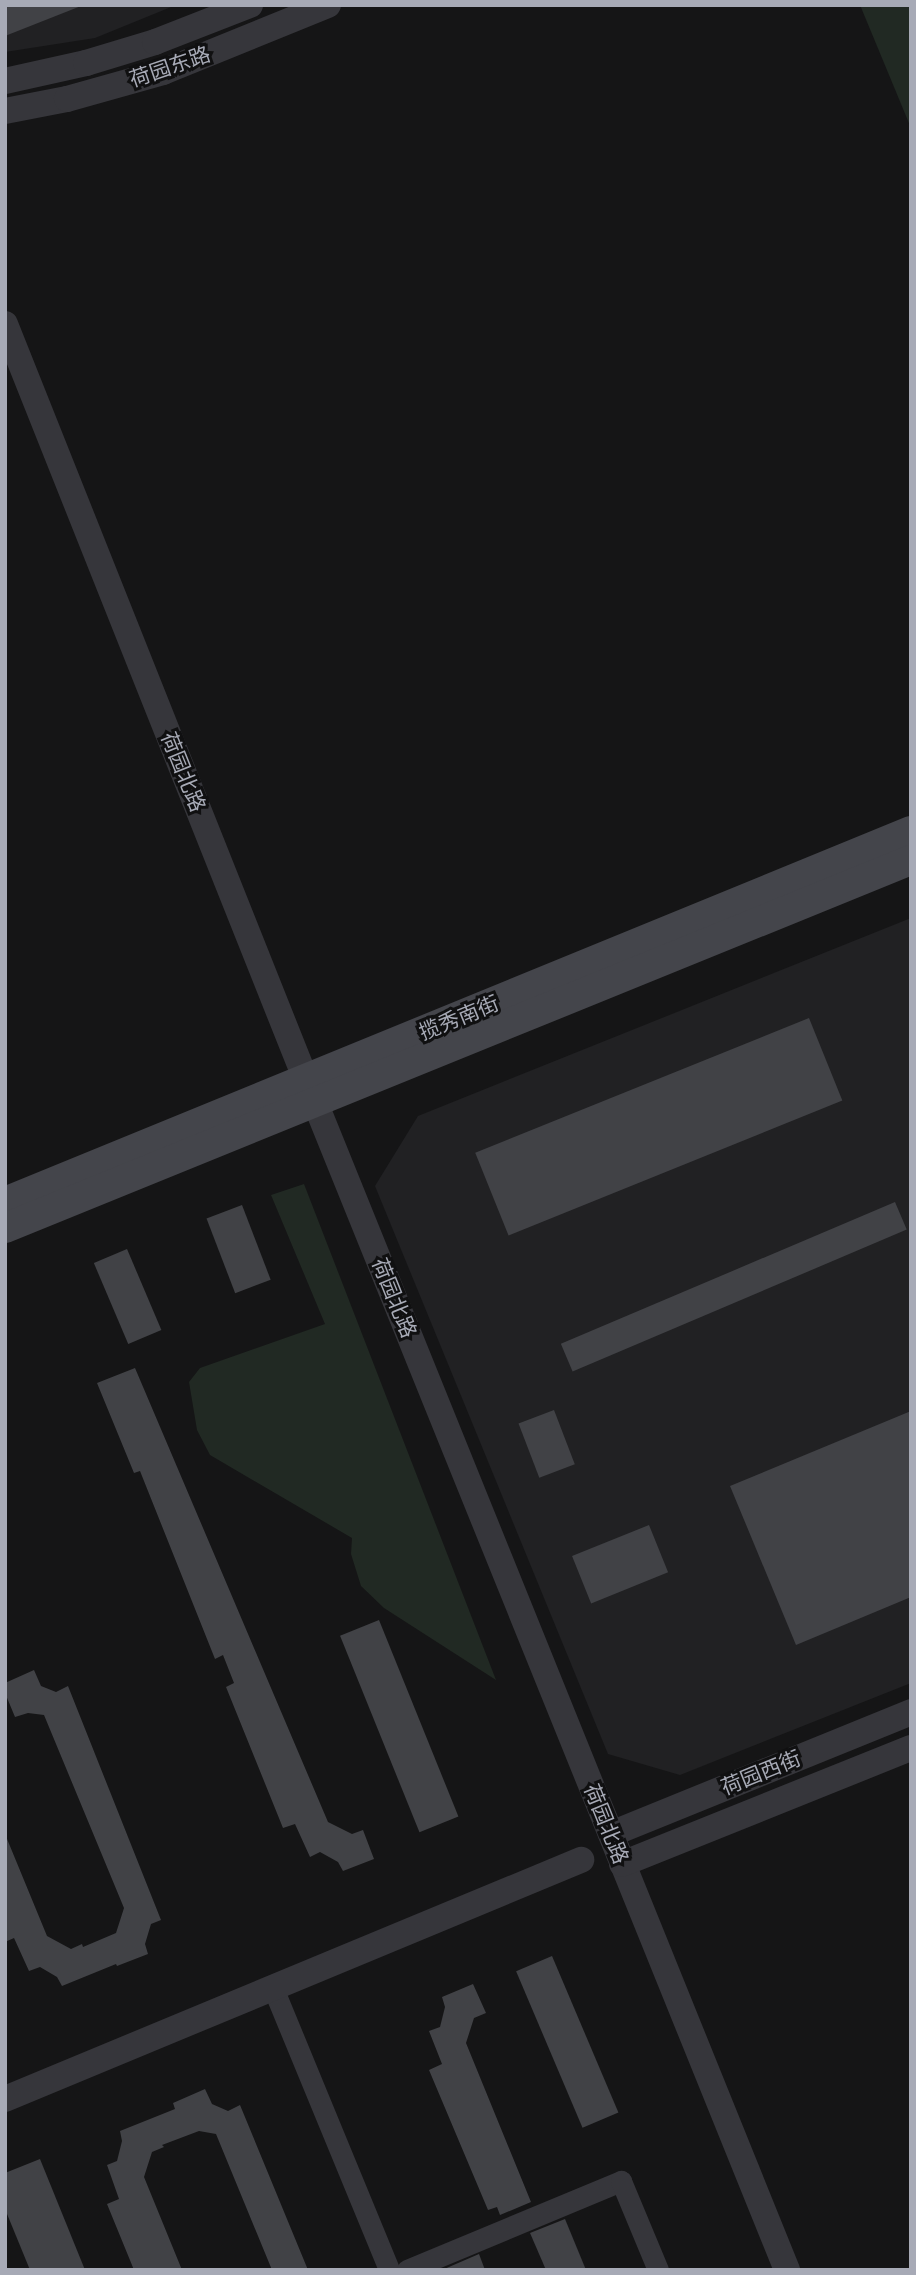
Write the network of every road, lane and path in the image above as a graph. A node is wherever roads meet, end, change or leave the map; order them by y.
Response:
1 (250, 5) edge
2 (328, 5) edge
3 (5, 81) edge
4 (5, 111) edge
5 (5, 324) edge
6 (911, 831) edge
7 (911, 860) edge
8 (310, 1091) junction
9 (5, 1202) edge
10 (5, 1228) edge
11 (911, 1712) edge
12 (911, 1748) edge
13 (611, 1834) junction
14 (581, 1860) dead end
15 (622, 1864) junction
16 (274, 1988) junction
17 (5, 2099) edge
18 (389, 2270) edge
19 (407, 2270) edge
20 (658, 2270) edge
21 (787, 2270) edge

1 - 3 street, 荷园东路
2 - 4 street, 荷园东路
5 - 8 street, 荷园北路
6 - 8 main road, 揽秀南街
7 - 8 main road, 揽秀南街
8 - 9 main road, 揽秀南街
8 - 10 main road, 揽秀南街
8 - 13 street, 荷园北路
11 - 13 street, 荷园西街
12 - 15 street, 荷园西街
13 - 15 street, 荷园北路
14 - 16 street
15 - 21 street, 荷园北路
16 - 17 street
16 - 18 street
19 - 20 street

